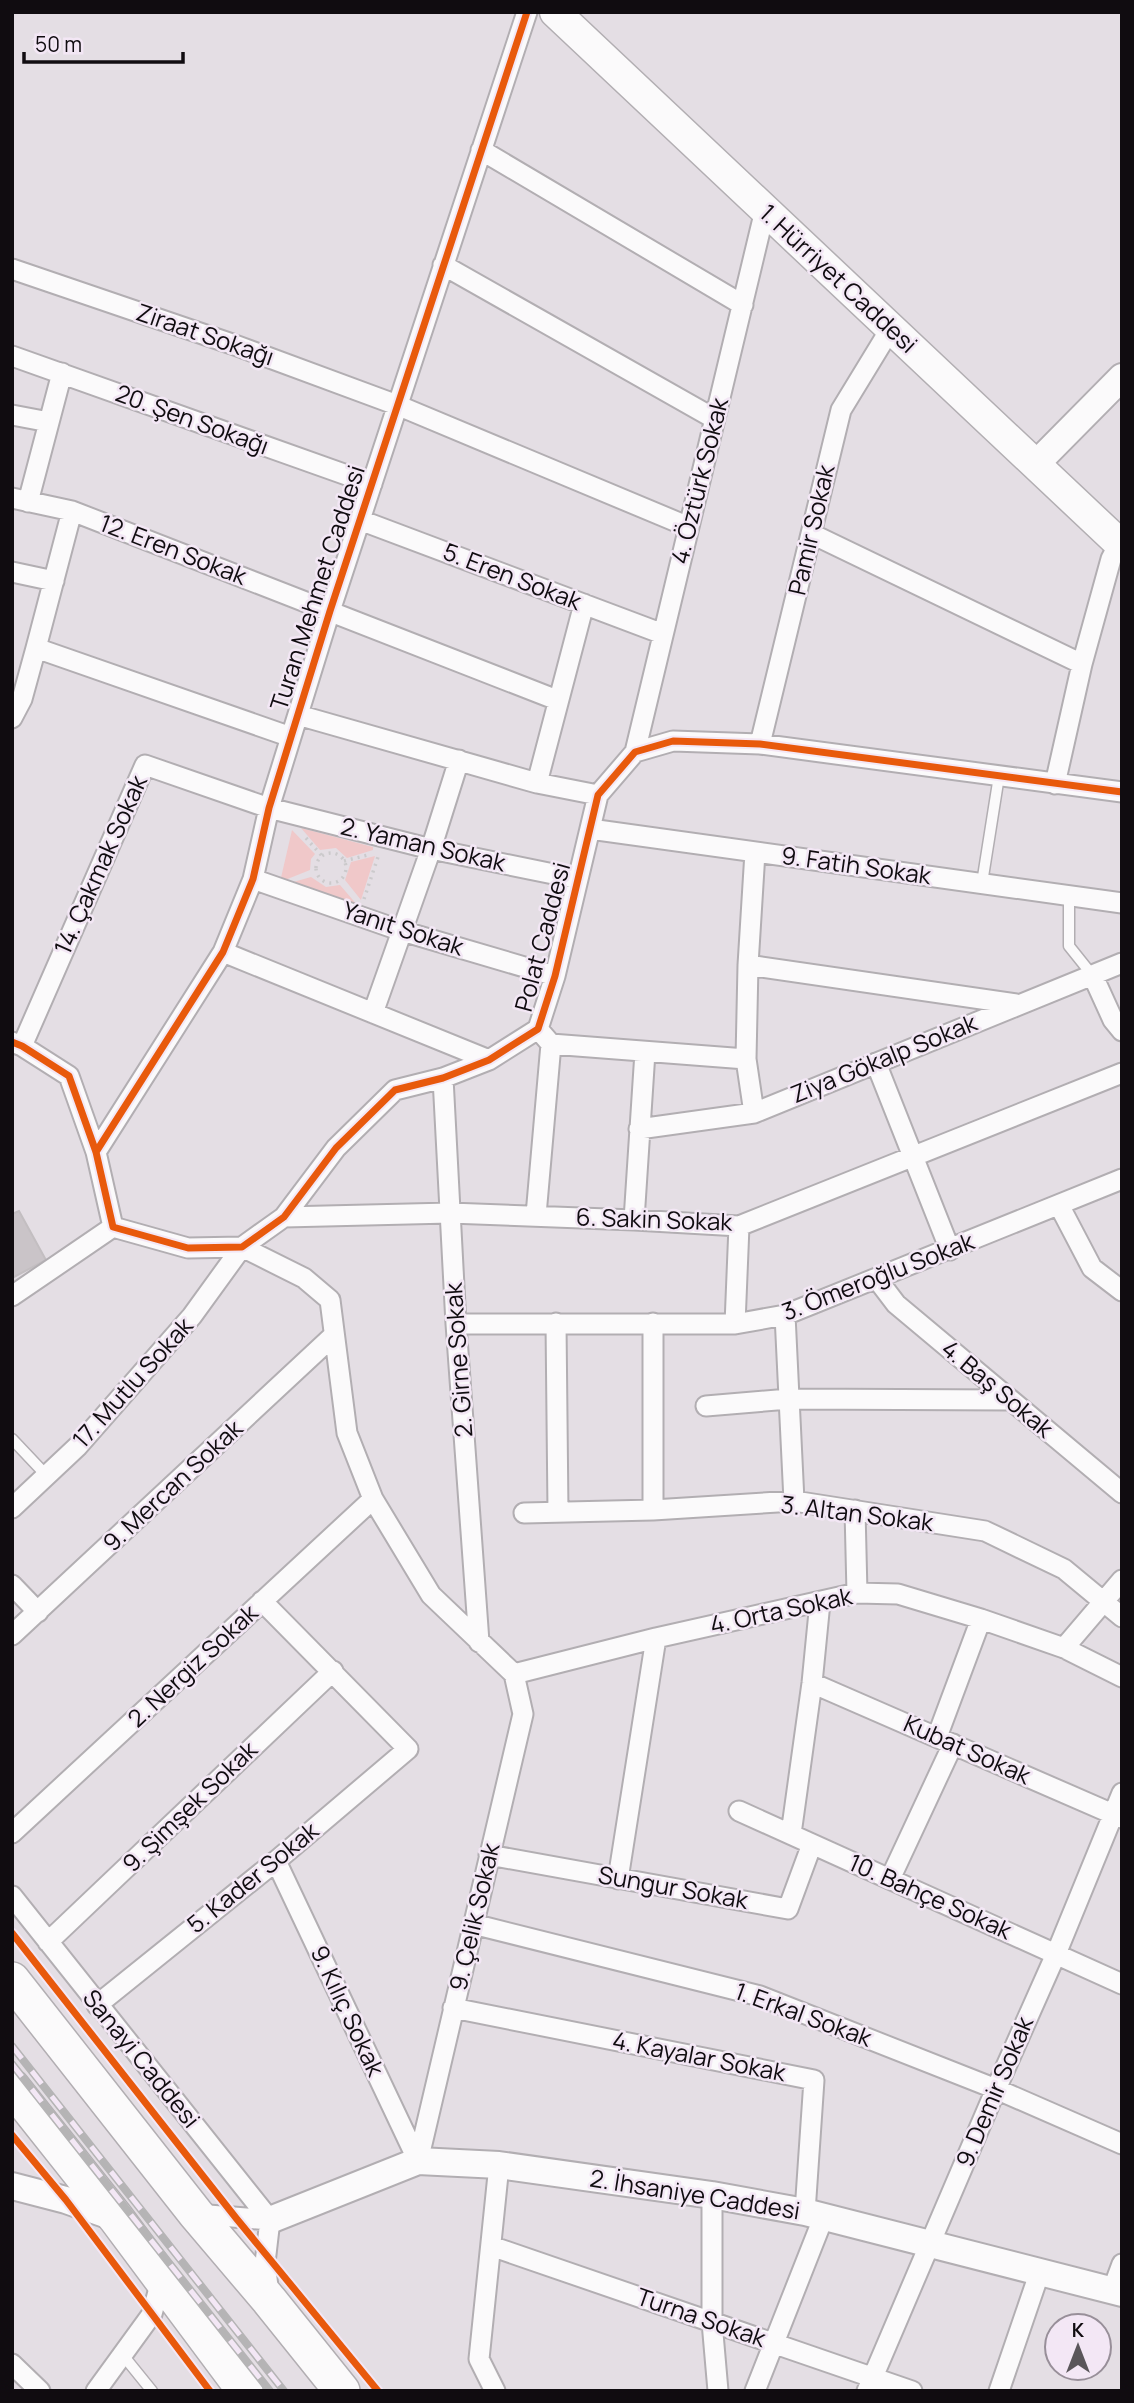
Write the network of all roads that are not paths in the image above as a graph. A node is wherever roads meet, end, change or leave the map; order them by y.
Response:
1 (527, 12) edge
2 (555, 12) edge
3 (481, 150) junction
4 (765, 210) junction
5 (443, 265) junction
6 (12, 269) edge
7 (743, 305) junction
8 (891, 328) junction
9 (12, 356) edge
10 (62, 373) junction
11 (1122, 377) edge
12 (397, 405) junction
13 (12, 415) edge
14 (715, 419) junction
15 (49, 422) junction
16 (1035, 465) junction
17 (372, 484) junction
18 (20, 500) edge
19 (72, 511) junction
20 (360, 520) junction
21 (689, 527) junction
22 (812, 534) junction
23 (1120, 545) edge
24 (12, 572) edge
25 (54, 581) junction
26 (584, 604) junction
27 (330, 611) junction
28 (663, 634) junction
29 (36, 648) junction
30 (1082, 664) junction
31 (17, 697) edge
32 (557, 700) junction
33 (298, 715) junction
34 (12, 718) edge
35 (291, 737) junction
36 (760, 744) junction
37 (635, 752) junction
38 (459, 760) junction
39 (999, 776) junction
40 (537, 783) junction
41 (1055, 784) junction
42 (1122, 792) edge
43 (598, 795) junction
44 (269, 808) junction
45 (590, 829) junction
46 (431, 849) junction
47 (755, 852) junction
48 (253, 879) junction
49 (578, 879) junction
50 (982, 883) junction
51 (1069, 896) junction
52 (1122, 903) edge
53 (402, 931) junction
54 (223, 952) junction
55 (1122, 964) edge
56 (748, 965) junction
57 (555, 976) junction
58 (1093, 976) junction
59 (1017, 1004) junction
60 (373, 1013) junction
61 (1122, 1031) edge
62 (545, 1036) junction
63 (17, 1044) edge
64 (645, 1052) junction
65 (746, 1059) junction
66 (489, 1060) junction
67 (876, 1063) junction
68 (1122, 1073) edge
69 (443, 1078) junction
70 (754, 1113) junction
71 (639, 1129) junction
72 (96, 1152) junction
73 (913, 1156) junction
74 (1122, 1179) edge
75 (1059, 1205) junction
76 (450, 1213) junction
77 (536, 1215) junction
78 (284, 1217) junction
79 (634, 1220) junction
80 (739, 1226) junction
81 (113, 1227) junction
82 (242, 1247) junction
83 (950, 1250) junction
84 (877, 1279) junction
85 (1122, 1291) edge
86 (12, 1296) edge
87 (786, 1315) junction
88 (556, 1323) junction
89 (456, 1324) junction
90 (653, 1324) junction
91 (735, 1324) junction
92 (333, 1336) junction
93 (789, 1399) junction
94 (1010, 1400) junction
95 (706, 1406) dead end
96 (12, 1439) edge
97 (47, 1476) junction
98 (1122, 1493) edge
99 (373, 1499) junction
100 (794, 1501) junction
101 (12, 1508) edge
102 (653, 1510) junction
103 (855, 1510) junction
104 (558, 1512) junction
105 (524, 1513) dead end
106 (1122, 1580) edge
107 (12, 1585) edge
108 (857, 1592) junction
109 (262, 1601) junction
110 (1103, 1601) junction
111 (820, 1602) junction
112 (38, 1612) junction
113 (1122, 1617) edge
114 (981, 1619) junction
115 (12, 1635) edge
116 (656, 1638) junction
117 (479, 1642) junction
118 (1063, 1648) junction
119 (332, 1671) junction
120 (514, 1674) junction
121 (1122, 1677) edge
122 (812, 1683) junction
123 (945, 1741) junction
124 (1122, 1793) edge
125 (739, 1811) dead end
126 (1117, 1816) edge
127 (12, 1833) edge
128 (791, 1834) junction
129 (812, 1844) junction
130 (489, 1855) junction
131 (276, 1861) junction
132 (618, 1879) junction
133 (890, 1879) junction
134 (12, 1896) edge
135 (473, 1924) junction
136 (48, 1942) junction
137 (1056, 1954) junction
138 (12, 1980) edge
139 (1122, 1984) edge
140 (97, 2005) junction
141 (453, 2008) junction
142 (12, 2087) edge
143 (996, 2089) junction
144 (1122, 2144) edge
145 (418, 2161) junction
146 (499, 2165) junction
147 (12, 2186) edge
148 (712, 2195) junction
149 (196, 2214) junction
150 (815, 2214) junction
151 (116, 2218) junction
152 (270, 2220) junction
153 (930, 2243) junction
154 (491, 2246) junction
155 (1122, 2264) edge
156 (1039, 2274) junction
157 (161, 2281) junction
158 (1117, 2292) edge
159 (269, 2300) junction
160 (712, 2322) junction
161 (774, 2343) junction
162 (121, 2354) junction
163 (12, 2364) edge
164 (870, 2384) edge
165 (40, 2391) edge
166 (96, 2391) edge
167 (152, 2391) edge
168 (245, 2391) edge
169 (342, 2391) edge
170 (495, 2391) edge
171 (718, 2391) edge
172 (755, 2391) edge
173 (912, 2391) edge
174 (999, 2391) edge

1 - 3 street, Turan Mehmet Caddesi
2 - 4 main road, 1. Hürriyet Caddesi
3 - 5 street, Turan Mehmet Caddesi
3 - 7 street
4 - 7 street, 4. Öztürk Sokak
4 - 8 main road, 1. Hürriyet Caddesi
5 - 12 street, Turan Mehmet Caddesi
5 - 14 street
6 - 12 street, Ziraat Sokağı
7 - 14 street, 4. Öztürk Sokak
8 - 16 main road, 1. Hürriyet Caddesi
8 - 22 street, Pamir Sokak
9 - 10 street, 20. Şen Sokağı
10 - 15 street
10 - 17 street, 20. Şen Sokağı
11 - 16 street
12 - 17 street, Turan Mehmet Caddesi
12 - 21 street, Ziraat Sokağı
13 - 15 street
14 - 21 street, 4. Öztürk Sokak
15 - 18 street
16 - 23 main road, 1. Hürriyet Caddesi
17 - 20 street, Turan Mehmet Caddesi
18 - 19 street, 12. Eren Sokak
19 - 25 street
19 - 27 street, 12. Eren Sokak
20 - 26 street, 5. Eren Sokak
20 - 27 street, Turan Mehmet Caddesi
21 - 28 street, 4. Öztürk Sokak
22 - 30 street
22 - 36 street, Pamir Sokak
23 - 30 street
24 - 25 street
25 - 29 street
26 - 28 street, 5. Eren Sokak
26 - 32 street
27 - 32 street, 12. Eren Sokak
27 - 33 street, Turan Mehmet Caddesi
28 - 37 street, 4. Öztürk Sokak
29 - 31 street
29 - 35 street
30 - 41 street
31 - 34 street
32 - 40 street
33 - 35 street, Turan Mehmet Caddesi
33 - 38 street
35 - 44 street, Turan Mehmet Caddesi
36 - 37 street
36 - 39 street
37 - 43 street, Polat Caddesi
38 - 40 street
38 - 46 street
39 - 41 street
39 - 50 lane
40 - 43 street
41 - 42 street
43 - 45 street, Polat Caddesi
44 - 46 street, 2. Yaman Sokak
44 - 48 street, Turan Mehmet Caddesi
44 - 63 street, 14. Çakmak Sokak
45 - 47 street, 9. Fatih Sokak
45 - 49 street, Polat Caddesi
46 - 49 street, 2. Yaman Sokak
46 - 53 street
47 - 50 street, 9. Fatih Sokak
47 - 56 street
48 - 53 street, Yanıt Sokak
48 - 54 street, Turan Mehmet Caddesi
49 - 57 street, Polat Caddesi
50 - 51 street, 9. Fatih Sokak
51 - 52 street, 9. Fatih Sokak
51 - 58 lane
53 - 57 street, Yanıt Sokak
53 - 60 street
54 - 60 street
54 - 72 street, Turan Mehmet Caddesi
55 - 58 street, Ziya Gökalp Sokak
56 - 59 street
56 - 65 street
57 - 62 street, Polat Caddesi
58 - 59 street, Ziya Gökalp Sokak
58 - 61 street
59 - 67 street, Ziya Gökalp Sokak
60 - 66 street
62 - 64 street
62 - 66 street, Polat Caddesi
62 - 77 street
63 - 72 street
64 - 65 street
64 - 71 street
65 - 70 street
66 - 69 street, Polat Caddesi
67 - 70 street, Ziya Gökalp Sokak
67 - 73 street
68 - 73 street, 6. Sakin Sokak
69 - 76 street, 2. Girne Sokak
69 - 78 street, Polat Caddesi
70 - 71 street, Ziya Gökalp Sokak
71 - 79 street
72 - 81 street
73 - 80 street, 6. Sakin Sokak
73 - 83 street
74 - 75 street, 3. Ömeroğlu Sokak
75 - 83 street, 3. Ömeroğlu Sokak
75 - 85 street
76 - 77 street, 6. Sakin Sokak
76 - 78 street, 6. Sakin Sokak
76 - 89 street, 2. Girne Sokak
77 - 79 street, 6. Sakin Sokak
78 - 82 street, Polat Caddesi
79 - 80 street, 6. Sakin Sokak
80 - 91 street
81 - 82 street
81 - 86 street
82 - 92 street
82 - 97 street, 17. Mutlu Sokak
83 - 84 street, 3. Ömeroğlu Sokak
84 - 87 street, 3. Ömeroğlu Sokak
84 - 94 street, 4. Baş Sokak
87 - 91 street, 3. Ömeroğlu Sokak
87 - 93 street
88 - 89 street, 3. Ömeroğlu Sokak
88 - 90 street, 3. Ömeroğlu Sokak
88 - 104 street
89 - 117 street, 2. Girne Sokak
90 - 91 street, 3. Ömeroğlu Sokak
90 - 102 street
92 - 99 street
92 - 112 street, 9. Mercan Sokak
93 - 94 street
93 - 95 street
93 - 100 street
94 - 98 street, 4. Baş Sokak
96 - 97 lane
97 - 101 street, 17. Mutlu Sokak
99 - 109 street, 2. Nergiz Sokak
99 - 117 street
100 - 102 street, 3. Altan Sokak
100 - 103 street, 3. Altan Sokak
102 - 104 street, 3. Altan Sokak
103 - 108 street
103 - 110 street, 3. Altan Sokak
104 - 105 street, 3. Altan Sokak
106 - 110 street
107 - 112 street
108 - 111 street, 4. Orta Sokak
108 - 114 street, 4. Orta Sokak
109 - 119 street
109 - 127 street, 2. Nergiz Sokak
110 - 113 street, 3. Altan Sokak
110 - 118 street
111 - 116 street, 4. Orta Sokak
111 - 122 street
112 - 115 street, 9. Mercan Sokak
114 - 118 street, 4. Orta Sokak
114 - 123 street
116 - 120 street, 4. Orta Sokak
116 - 132 street
117 - 120 street
118 - 121 street, 4. Orta Sokak
119 - 131 street, 5. Kader Sokak
119 - 136 street, 9. Şimşek Sokak
120 - 130 street, 9. Çelik Sokak
122 - 123 street, Kubat Sokak
122 - 128 street
123 - 126 street, Kubat Sokak
123 - 133 street
124 - 126 street, 9. Demir Sokak
125 - 128 street, 10. Bahçe Sokak
126 - 137 street, 9. Demir Sokak
128 - 129 street, 10. Bahçe Sokak
129 - 132 street, Sungur Sokak
129 - 133 street, 10. Bahçe Sokak
130 - 132 street, Sungur Sokak
130 - 135 street, 9. Çelik Sokak
131 - 140 street, 5. Kader Sokak
131 - 145 street, 9. Kılıç Sokak
133 - 137 street, 10. Bahçe Sokak
134 - 136 street, Sanayi Caddesi
135 - 141 street, 9. Çelik Sokak
135 - 143 street, 1. Erkal Sokak
136 - 140 street, Sanayi Caddesi
137 - 139 street, 10. Bahçe Sokak
137 - 143 street, 9. Demir Sokak
138 - 149 highway
140 - 152 street, Sanayi Caddesi
141 - 145 street, 9. Çelik Sokak
141 - 150 street, 4. Kayalar Sokak
142 - 151 highway
143 - 144 street, 1. Erkal Sokak
143 - 153 street, 9. Demir Sokak
145 - 146 street, 2. İhsaniye Caddesi
145 - 152 street, 2. İhsaniye Caddesi
146 - 148 street, 2. İhsaniye Caddesi
146 - 154 street
147 - 151 street
148 - 150 street, 2. İhsaniye Caddesi
148 - 160 street
149 - 152 street
149 - 159 highway
150 - 153 street, 2. İhsaniye Caddesi
150 - 161 street
151 - 157 highway
152 - 159 street
153 - 156 street, 2. İhsaniye Caddesi
153 - 164 street, 9. Demir Sokak
154 - 160 street, Turna Sokak
154 - 170 street
155 - 158 street
156 - 158 street, 2. İhsaniye Caddesi
156 - 174 street
157 - 162 street
157 - 168 highway
159 - 169 highway
160 - 161 street, Turna Sokak
160 - 171 street
161 - 164 street, Turna Sokak
161 - 172 street
162 - 166 street
162 - 167 lane
163 - 165 street
164 - 173 street, Turna Sokak

